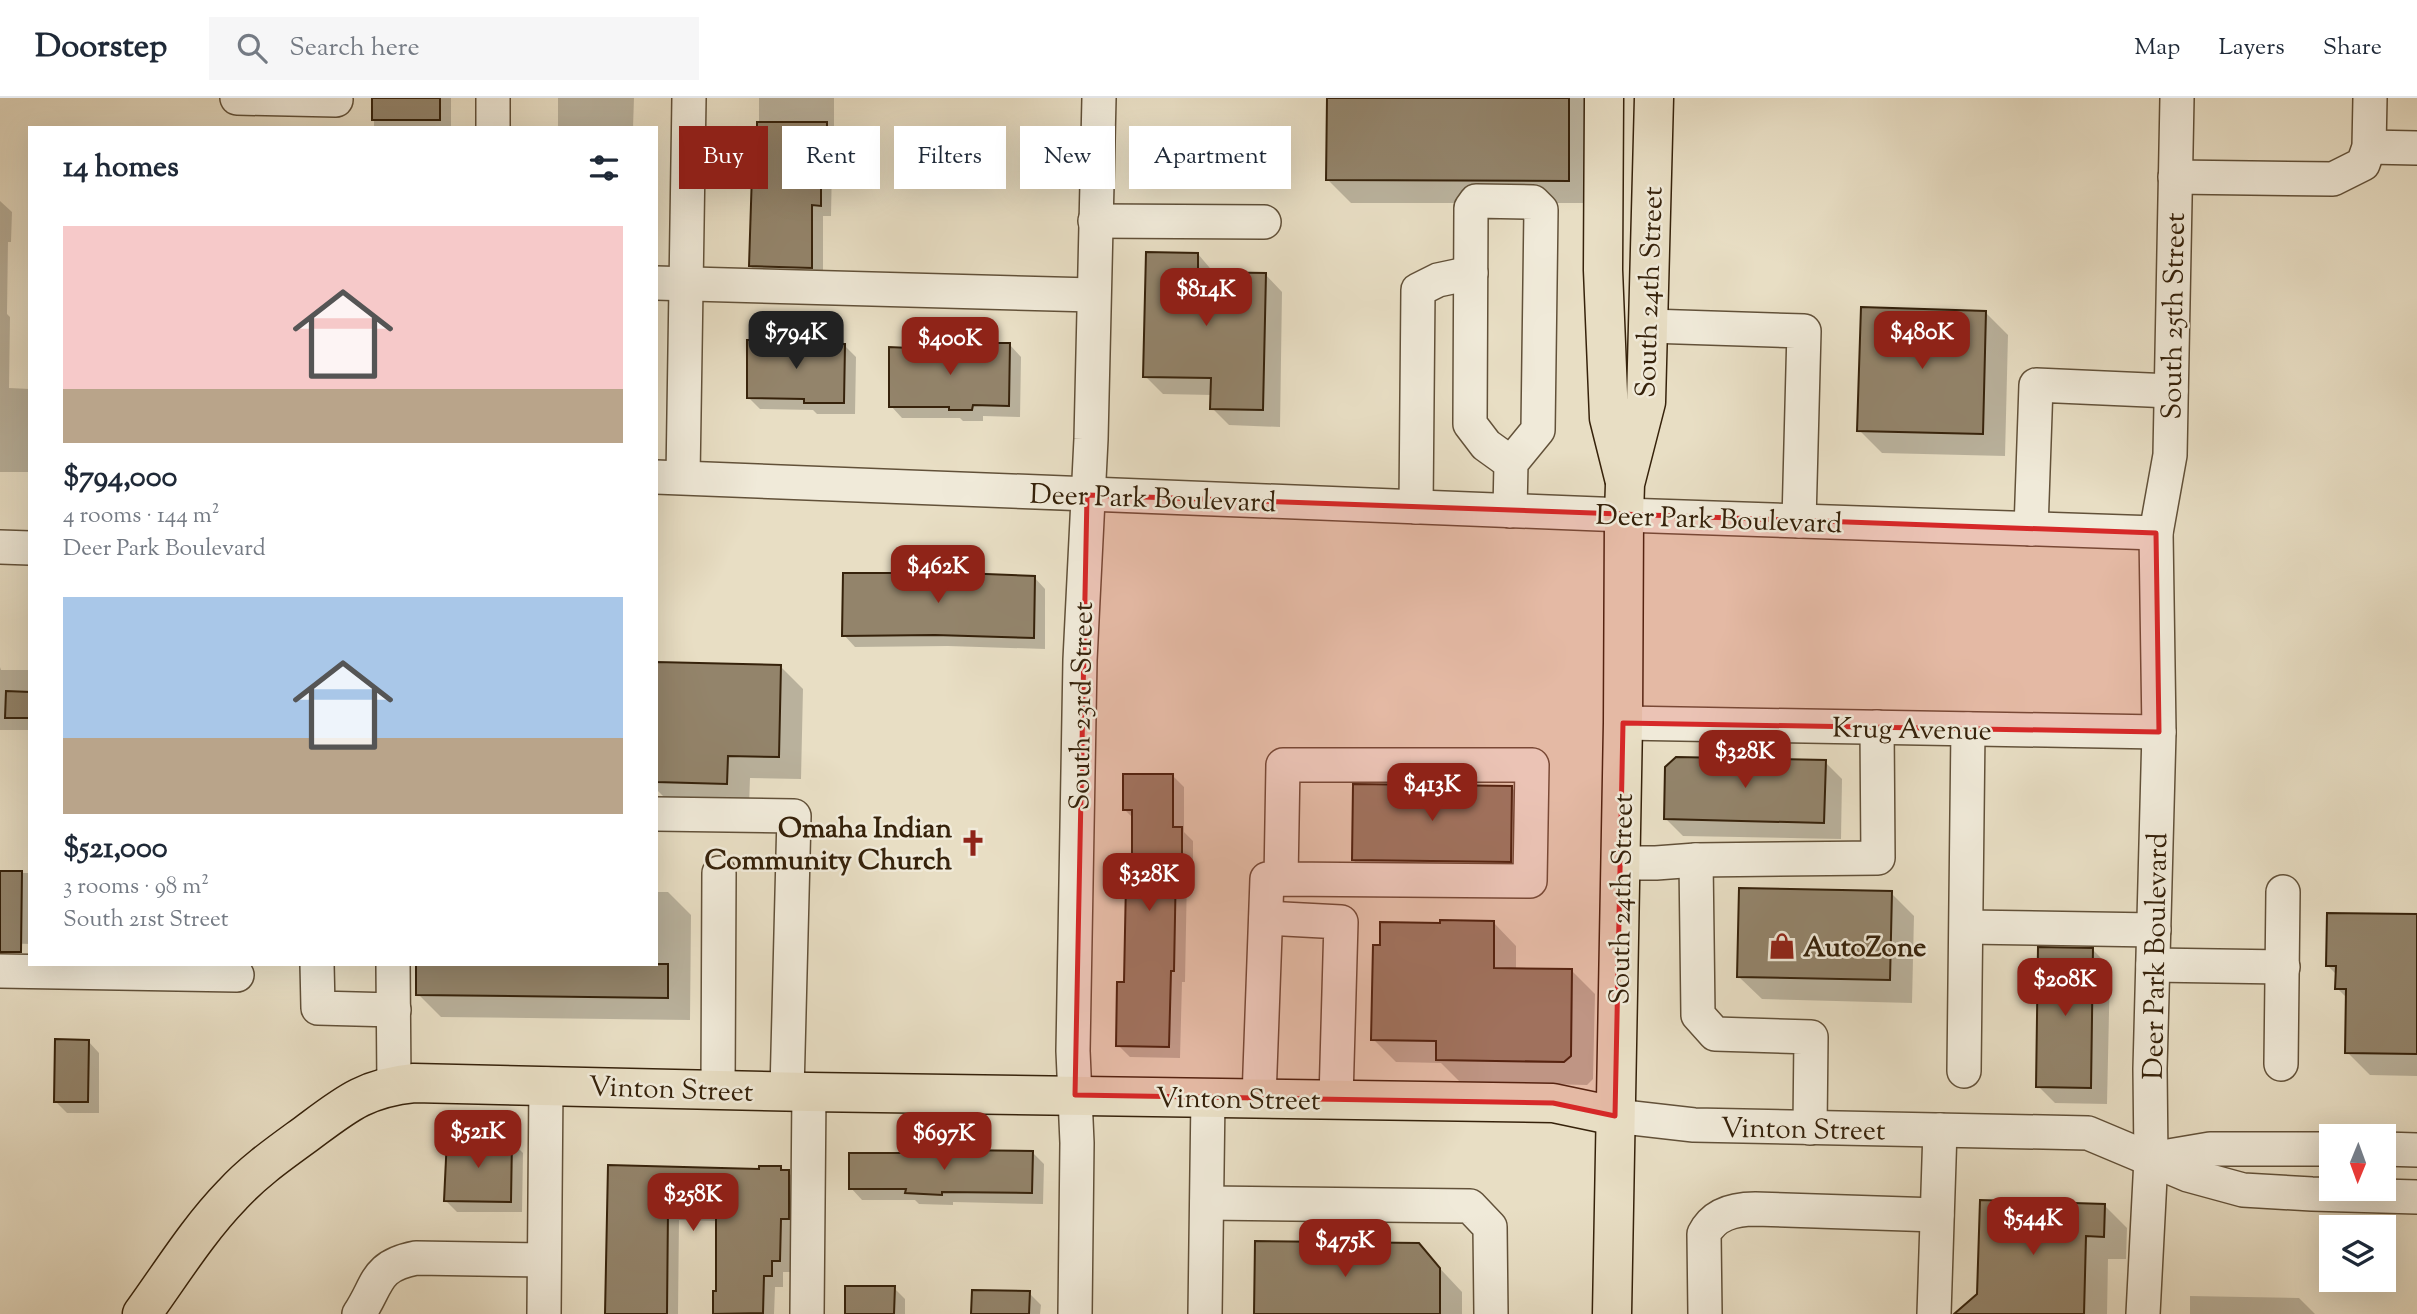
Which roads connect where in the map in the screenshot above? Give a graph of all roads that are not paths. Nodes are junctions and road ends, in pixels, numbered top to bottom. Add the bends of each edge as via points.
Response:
1 (237, 98) edge
2 (493, 98) edge
3 (689, 98) edge
4 (1099, 98) edge
5 (1604, 98) edge
6 (1654, 98) edge
7 (2177, 98) edge
8 (2370, 98) edge
9 (336, 108) edge
10 (492, 126) edge
11 (2369, 148) junction
12 (2417, 148) edge
13 (2175, 177) junction
14 (1096, 221) junction
15 (1264, 222) dead end
16 (1471, 273) junction
17 (671, 284) edge
18 (1093, 295) junction
19 (1649, 326) junction
20 (2171, 391) junction
21 (1511, 463) junction
22 (670, 477) edge
23 (1087, 495) junction
24 (1625, 499) junction
25 (1416, 507) junction
26 (1510, 511) junction
27 (1799, 521) junction
28 (2031, 529) junction
29 (2157, 533) junction
30 (0, 547) edge
31 (28, 548) edge
32 (1623, 723) junction
33 (1877, 727) junction
34 (1968, 729) junction
35 (2159, 732) junction
36 (658, 814) edge
37 (1696, 860) junction
38 (1620, 863) junction
39 (719, 873) dead end
40 (1281, 879) junction
41 (2283, 892) dead end
42 (1266, 918) junction
43 (1967, 927) junction
44 (2154, 930) junction
45 (2153, 965) junction
46 (317, 966) edge
47 (393, 966) edge
48 (2283, 967) junction
49 (0, 971) edge
50 (237, 975) dead end
51 (394, 1010) junction
52 (2281, 1064) dead end
53 (1965, 1071) dead end
54 (546, 1084) junction
55 (394, 1085) junction
56 (718, 1089) junction
57 (799, 1092) junction
58 (1075, 1095) junction
59 (1208, 1097) junction
60 (1259, 1098) junction
61 (1336, 1099) junction
62 (1615, 1116) junction
63 (1810, 1128) junction
64 (1940, 1130) junction
65 (2319, 1149) edge
66 (2396, 1149) edge
67 (2417, 1150) edge
68 (2151, 1159) junction
69 (2417, 1197) edge
70 (1206, 1203) junction
71 (1937, 1215) junction
72 (544, 1260) junction
73 (142, 1314) edge
74 (359, 1314) edge
75 (544, 1314) edge
76 (807, 1314) edge
77 (1075, 1314) edge
78 (1205, 1314) edge
79 (1491, 1314) edge
80 (1612, 1314) edge
81 (1705, 1314) edge
82 (1934, 1314) edge
83 (2144, 1314) edge

1 - 9 street
2 - 10 street
3 - 17 street
4 - 14 street, South 23rd Street
5 - 24 main road, South 24th Street via 1603,270 1609,418
6 - 19 main road, South 24th Street
7 - 13 street, South 25th Street
8 - 11 street
11 - 12 street
11 - 13 street via 2364,164 2333,179
13 - 20 street, South 25th Street
14 - 15 street
14 - 18 street, South 23rd Street
16 - 21 street via 1469,424 1486,445
16 - 21 street via 1472,208 1476,201 1533,201 1541,210 1538,430
16 - 25 street via 1418,290
17 - 18 street
17 - 22 street
18 - 23 street, South 23rd Street
19 - 24 main road, South 24th Street via 1646,402
19 - 27 street via 1804,331
20 - 28 street via 2036,385
20 - 29 street, South 25th Street via 2170,455
21 - 26 street
22 - 23 street, Deer Park Boulevard
23 - 25 street, Deer Park Boulevard
23 - 58 street, South 23rd Street via 1079,674
24 - 26 street, Deer Park Boulevard
24 - 27 street, Deer Park Boulevard
24 - 32 main road, South 24th Street
25 - 26 street, Deer Park Boulevard
27 - 28 street, Deer Park Boulevard
28 - 29 street, Deer Park Boulevard
29 - 35 street, Deer Park Boulevard
30 - 31 street
32 - 33 street, Krug Avenue
32 - 38 main road, South 24th Street
33 - 34 street, Krug Avenue
33 - 37 street via 1878,858
34 - 35 street, Krug Avenue
34 - 43 street
35 - 44 street, Deer Park Boulevard
36 - 57 street via 794,816
37 - 38 street
37 - 63 street via 1698,1015 1715,1034 1811,1037
38 - 62 main road, South 24th Street
39 - 56 street
40 - 40 street via 1530,881 1532,765 1283,765
40 - 42 street via 1267,879
41 - 48 street
42 - 60 street
42 - 61 street via 1341,922
43 - 44 street
43 - 53 street
44 - 45 street, Deer Park Boulevard
45 - 48 street
45 - 68 street, Deer Park Boulevard
46 - 51 street via 318,1009
47 - 51 street
48 - 52 street
49 - 50 street
51 - 55 street
54 - 55 main road, Vinton Street
54 - 56 main road, Vinton Street
54 - 72 street
55 - 73 main road, Vinton Street via 367,1093 338,1110 259,1168 231,1195
56 - 57 main road, Vinton Street
57 - 58 main road, Vinton Street
57 - 76 street
58 - 59 main road, Vinton Street
58 - 77 street, South 23rd Street
59 - 60 main road, Vinton Street
59 - 70 street
60 - 61 main road, Vinton Street
61 - 62 main road, Vinton Street via 1553,1103
62 - 63 street, Vinton Street via 1693,1125
62 - 80 main road, South 24th Street
63 - 64 street, Vinton Street
64 - 68 street, Vinton Street via 2088,1133
64 - 71 street
65 - 68 street via 2210,1149
66 - 67 street
68 - 69 street, Vinton Street via 2188,1175 2243,1189
68 - 83 street
70 - 78 street
70 - 79 street via 1470,1206 1490,1227
71 - 81 street via 1737,1209 1708,1226 1704,1234
71 - 82 street
72 - 74 street via 416,1258 396,1262 375,1280
72 - 75 street

